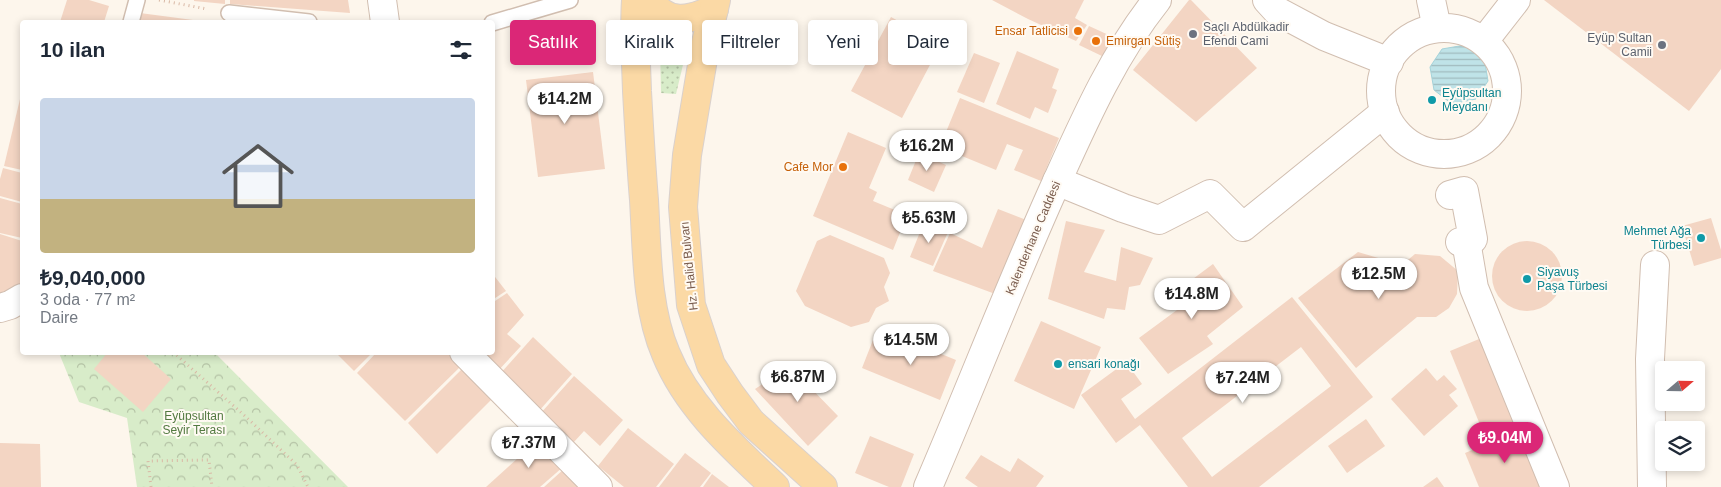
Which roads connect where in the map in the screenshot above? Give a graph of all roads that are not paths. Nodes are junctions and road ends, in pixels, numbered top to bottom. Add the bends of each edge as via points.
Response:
1 (137, 0) edge
2 (382, 0) edge
3 (570, 0) edge
4 (636, 0) edge
5 (648, 0) edge
6 (1156, 0) edge
7 (1267, 0) edge
8 (1431, 0) edge
9 (1516, 0) edge
10 (715, 4) edge
11 (229, 13) road end
12 (132, 20) edge
13 (291, 20) edge
14 (386, 20) edge
15 (495, 22) edge
16 (1437, 28) junction
17 (1484, 41) junction
18 (1389, 62) junction
19 (1385, 112) junction
20 (1450, 155) junction
21 (1057, 181) junction
22 (1656, 265) dead end
23 (20, 299) edge
24 (0, 308) edge
25 (467, 355) edge
26 (598, 487) edge
27 (775, 487) edge
28 (823, 487) edge
29 (928, 487) edge
30 (1555, 487) edge
31 (1652, 487) edge

1 - 12 lane
2 - 14 street
3 - 15 lane
4 - 27 main road via 634,25 641,158 654,316 665,353 684,387 708,420
5 - 10 main road via 666,16 685,20 699,16
6 - 21 street, Kalenderhane Caddesi via 1115,60
7 - 18 street via 1277,11 1324,36
8 - 16 street
9 - 17 street
10 - 28 main road, Hz. Halid Bulvarı via 687,155 683,207 691,305 711,364 730,394 751,422
11 - 13 lane
16 - 17 street via 1466,31
16 - 18 street via 1407,39
17 - 20 street via 1499,57 1507,77 1508,99 1501,119 1489,137 1472,149
18 - 19 street via 1381,92
19 - 20 street via 1395,130 1410,144 1429,153
19 - 21 street via 1243,227 1210,194 1159,220
20 - 30 street via 1454,194 1464,191 1466,241 1474,288
21 - 29 street, Kalenderhane Caddesi
22 - 31 street via 1650,359
23 - 24 street
25 - 26 street

